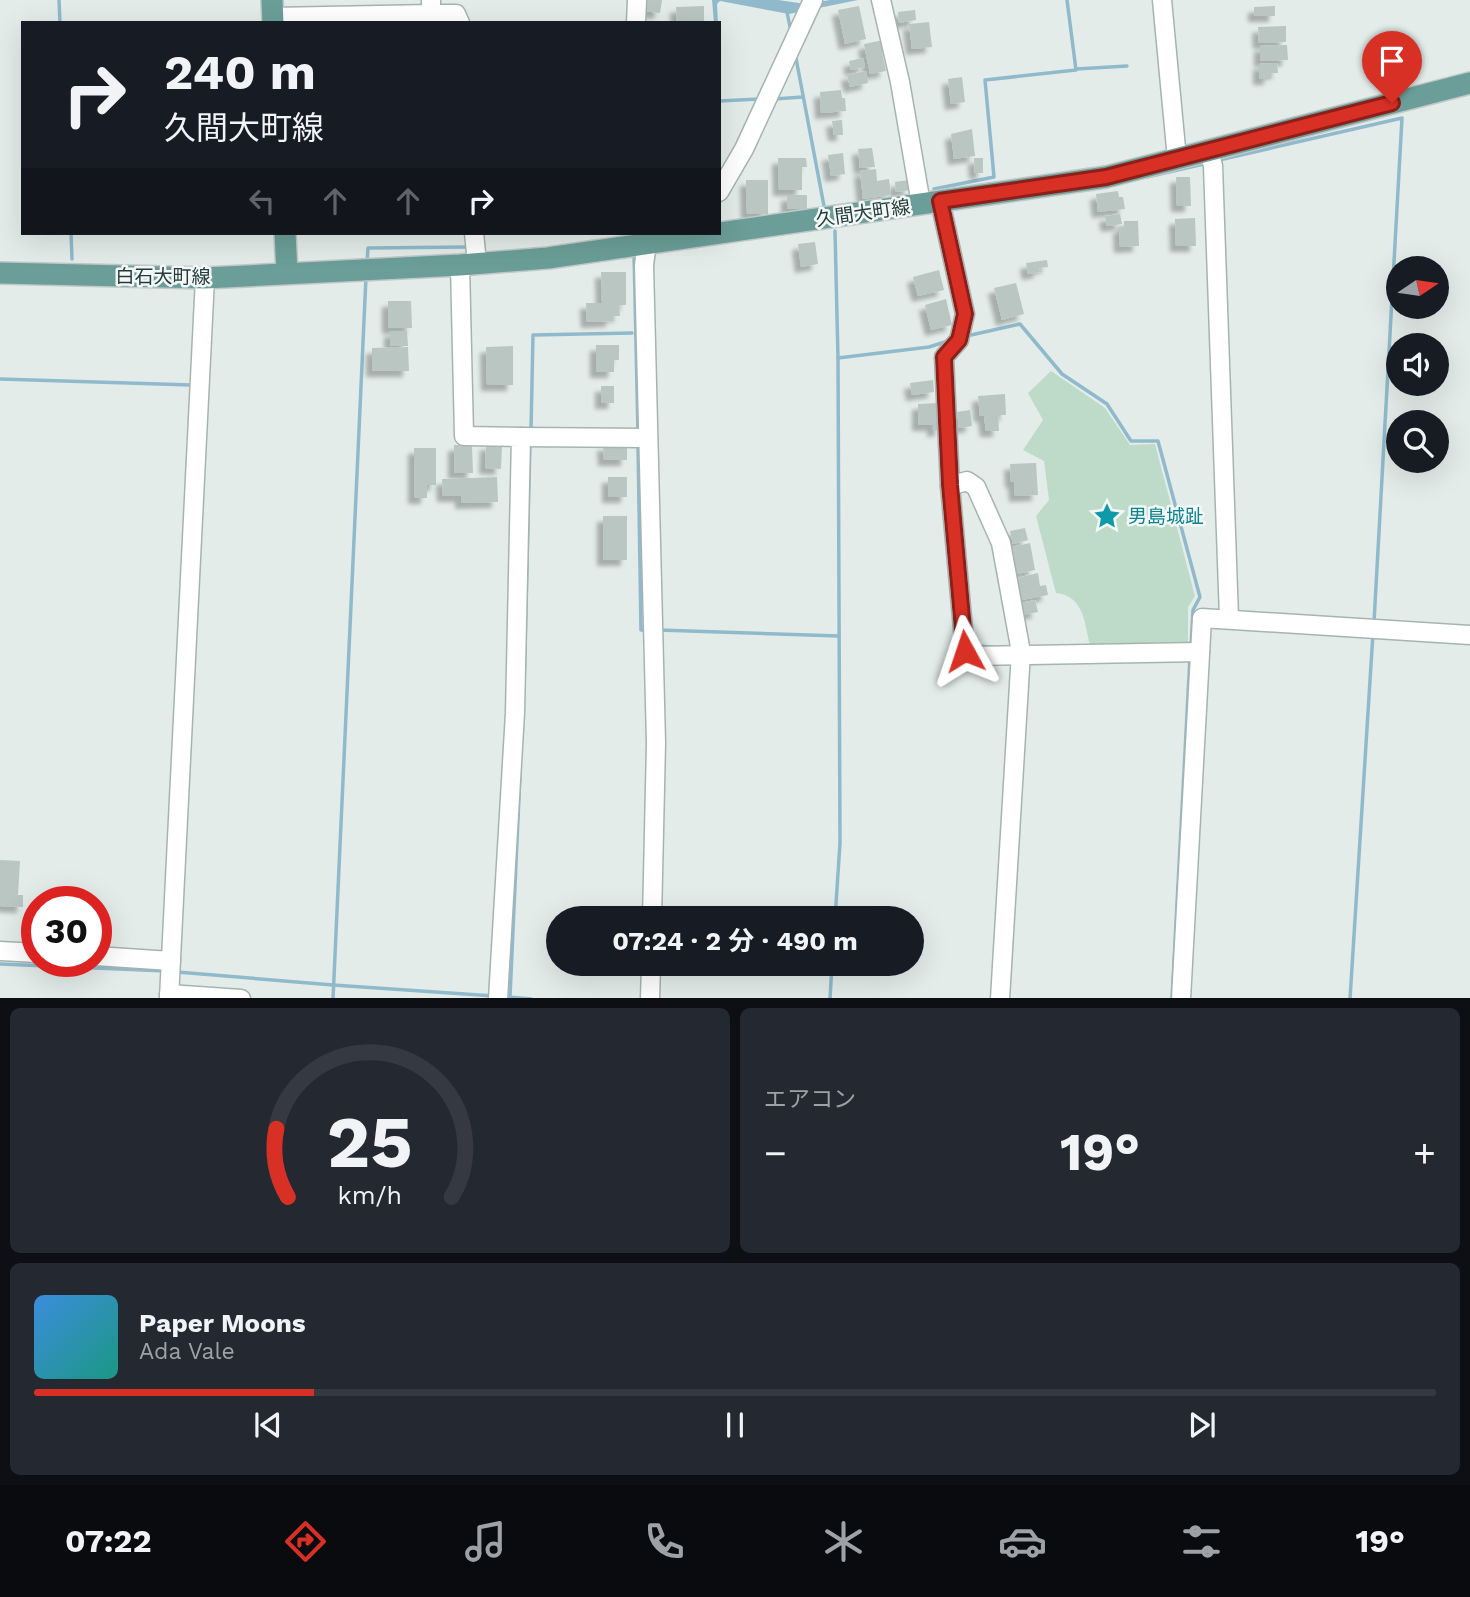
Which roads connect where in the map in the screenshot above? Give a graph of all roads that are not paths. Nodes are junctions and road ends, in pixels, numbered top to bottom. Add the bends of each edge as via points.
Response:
1 (637, 0) edge
2 (881, 0) edge
3 (1162, 0) edge
4 (812, 4) edge
5 (273, 13) edge
6 (445, 13) edge
7 (636, 21) edge
8 (1470, 83) edge
9 (1211, 158) junction
10 (1177, 159) junction
11 (721, 189) edge
12 (931, 203) junction
13 (721, 230) edge
14 (285, 235) edge
15 (474, 235) edge
16 (684, 235) edge
17 (642, 241) edge
18 (468, 264) junction
19 (286, 272) junction
20 (0, 273) edge
21 (205, 278) junction
22 (527, 437) junction
23 (641, 437) junction
24 (950, 485) junction
25 (1229, 618) junction
26 (1470, 635) edge
27 (1020, 650) junction
28 (1200, 652) junction
29 (652, 906) edge
30 (0, 950) edge
31 (21, 952) edge
32 (112, 961) edge
33 (651, 976) edge
34 (170, 979) edge
35 (499, 995) edge
36 (238, 998) edge
37 (650, 998) edge
38 (1000, 998) edge
39 (1181, 998) edge

1 - 7 street
2 - 12 street
3 - 10 street
4 - 11 street
5 - 6 street
8 - 9 main road, 久間大町線
9 - 10 main road, 久間大町線
9 - 25 street
10 - 12 main road, 久間大町線 via 1106,177
12 - 13 main road, 久間大町線
12 - 24 street via 965,314 959,340 944,357
14 - 19 main road
15 - 18 street
16 - 17 main road, 久間大町線
17 - 18 main road, 久間大町線 via 548,258
17 - 23 street
18 - 19 main road, 久間大町線
18 - 22 street via 464,436
19 - 21 main road, 白石大町線
20 - 21 main road, 白石大町線
21 - 34 street
22 - 23 street
22 - 35 street
23 - 29 street via 653,630
24 - 27 street via 967,481 976,487 1001,543
24 - 27 street via 965,651 972,656
25 - 26 street
25 - 28 street via 1202,618
27 - 28 street
27 - 38 street
28 - 39 street
30 - 31 street
32 - 34 street
33 - 37 street
34 - 36 street

